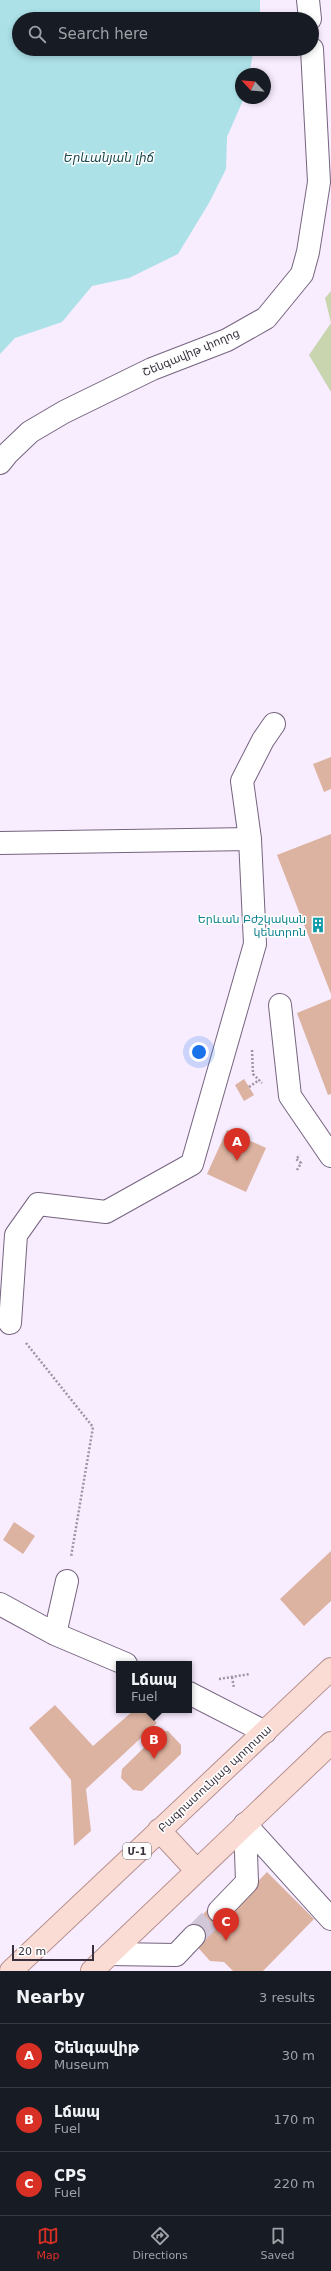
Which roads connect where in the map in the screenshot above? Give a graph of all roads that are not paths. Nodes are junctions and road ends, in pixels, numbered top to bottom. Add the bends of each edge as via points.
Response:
1 (308, 0) edge
2 (309, 12) edge
3 (312, 56) edge
4 (0, 463) edge
5 (274, 724) dead end
6 (250, 839) junction
7 (0, 843) edge
8 (280, 1005) dead end
9 (331, 1156) edge
10 (10, 1323) road end
11 (67, 1581) road end
12 (0, 1604) edge
13 (55, 1634) junction
14 (119, 1661) edge
15 (331, 1669) edge
16 (192, 1695) edge
17 (265, 1732) junction
18 (331, 1743) edge
19 (245, 1824) junction
20 (160, 1830) junction
21 (197, 1871) junction
22 (219, 1911) tunnel mouth
23 (331, 1919) edge
24 (194, 1936) tunnel mouth
25 (110, 1954) junction
26 (11, 1971) edge
27 (92, 1971) edge

1 - 2 street
3 - 4 street, Շենգավիթ փողոց via 319,182 302,274 266,318 226,340 152,369 64,412 30,432
5 - 6 street via 242,781
6 - 7 street
6 - 10 street via 255,944 192,1164 106,1212 38,1204 16,1235
8 - 9 street via 290,1096
11 - 13 street
12 - 13 street
13 - 14 street
15 - 17 main road, Բագրատունյաց պողոտա / Մ-1
16 - 17 street
17 - 20 main road, Բագրատունյաց պողոտա / Մ-1
18 - 19 main road
19 - 21 main road
19 - 22 street via 247,1882
19 - 23 street
20 - 21 main road
20 - 26 main road, Բագրատունյաց պողոտա / Մ-1
21 - 25 main road
24 - 25 street via 176,1954
25 - 27 main road

